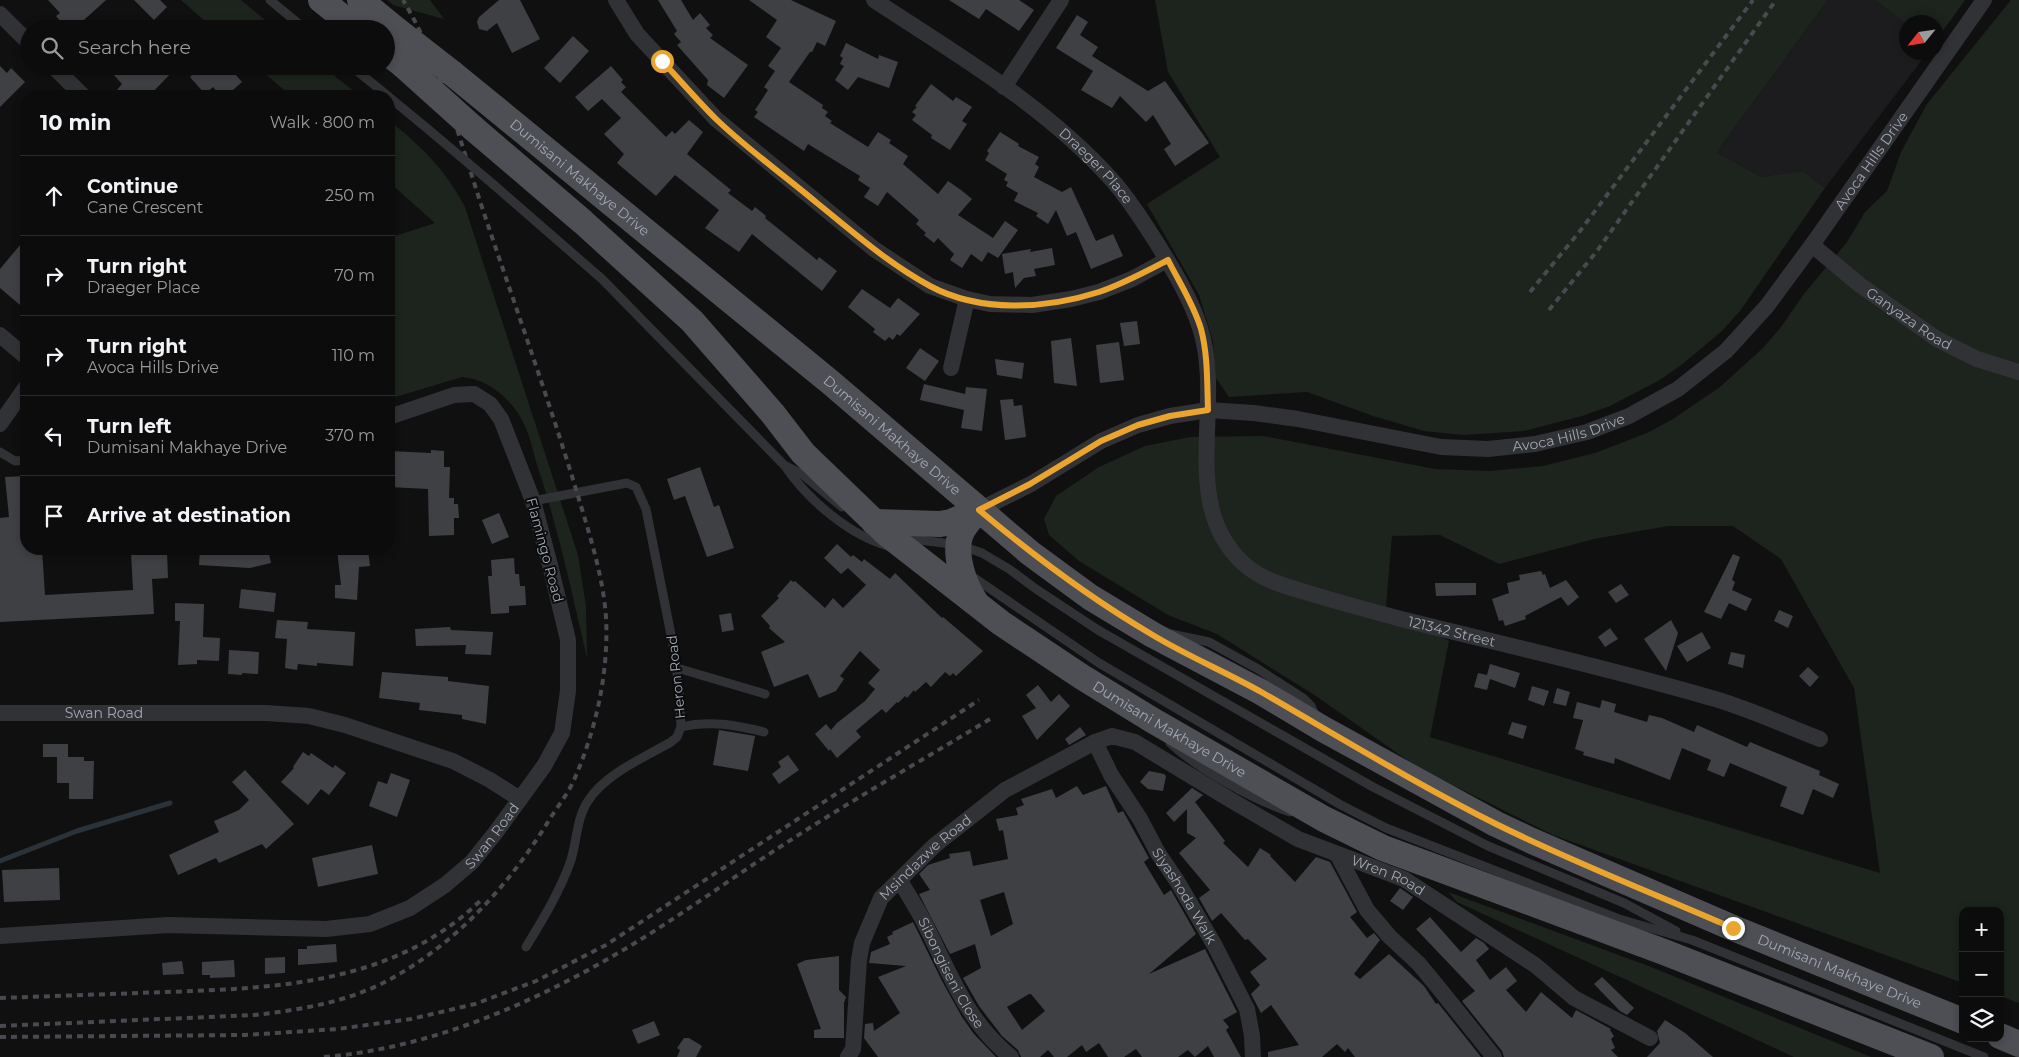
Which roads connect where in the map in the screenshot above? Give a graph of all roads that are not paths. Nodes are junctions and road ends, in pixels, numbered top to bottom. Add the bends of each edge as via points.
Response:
1 (270, 0) edge
2 (322, 0) edge
3 (360, 0) edge
4 (616, 0) edge
5 (874, 0) edge
6 (1061, 0) edge
7 (1984, 0) edge
8 (0, 14) edge
9 (294, 20) edge
10 (346, 20) edge
11 (375, 20) edge
12 (20, 34) edge
13 (396, 49) edge
14 (62, 75) edge
15 (362, 75) edge
16 (1004, 87) junction
17 (77, 90) edge
18 (380, 90) edge
19 (395, 103) edge
20 (1812, 245) junction
21 (1168, 260) junction
22 (967, 299) junction
23 (0, 335) edge
24 (20, 352) edge
25 (951, 368) dead end
26 (2019, 372) edge
27 (20, 396) edge
28 (1208, 410) junction
29 (395, 415) edge
30 (0, 424) edge
31 (0, 452) edge
32 (20, 461) edge
33 (785, 466) junction
34 (533, 502) junction
35 (979, 510) junction
36 (848, 512) dead end
37 (874, 526) junction
38 (909, 551) junction
39 (935, 560) dead end
40 (957, 560) junction
41 (978, 605) junction
42 (677, 668) junction
43 (765, 694) dead end
44 (0, 713) edge
45 (681, 726) junction
46 (764, 732) dead end
47 (1112, 736) joint
48 (1820, 739) dead end
49 (1095, 742) junction
50 (520, 800) junction
51 (1338, 854) junction
52 (900, 881) junction
53 (0, 936) edge
54 (1692, 940) junction
55 (526, 947) dead end
56 (1959, 1019) edge
57 (1650, 1038) dead end
58 (2004, 1038) edge
59 (2019, 1044) edge
60 (848, 1057) edge
61 (1011, 1057) edge
62 (1253, 1057) edge
63 (1494, 1057) edge
64 (1931, 1057) edge
65 (1984, 1057) edge

1 - 9 lane
2 - 10 main road
3 - 11 main road, Dumisani Makhaye Drive
4 - 22 street via 637,34 716,119 874,249 930,286
5 - 16 street, Draeger Place
6 - 16 street
7 - 20 street, Avoca Hills Drive
8 - 12 street
13 - 35 main road, Dumisani Makhaye Drive, bridge via 452,74 830,382
13 - 37 main road, Dumisani Makhaye Drive, bridge via 473,128 692,321 803,453
14 - 17 street
15 - 18 lane
16 - 21 street, Draeger Place via 1082,150 1113,181
19 - 33 lane, bridge via 602,279
20 - 26 street, Ganyaza Road via 1860,285 1937,339 1977,359
20 - 28 street, Avoca Hills Drive via 1767,306 1726,352 1678,389 1629,416 1587,432 1535,444 1488,449 1441,447 1298,419
21 - 22 street via 1132,279 1071,299 1032,305 990,304
21 - 28 street, Draeger Place via 1201,330
22 - 25 street
23 - 24 street
27 - 30 street
28 - 35 street, Avoca Hills Drive via 1138,425 1101,441
28 - 48 street, 121342 Street via 1211,513 1224,541 1256,574 1352,606 1712,698
29 - 34 street, Flamingo Road via 454,395 474,394 490,404 501,419
31 - 32 lane
33 - 36 lane via 802,474
33 - 38 lane via 796,483 843,524 867,539
34 - 42 lane, Heron Road via 627,483 636,487 646,508
34 - 50 street, Flamingo Road via 568,640 568,691 562,733
35 - 37 main road via 940,524
35 - 40 main road via 960,535
35 - 56 main road, Dumisani Makhaye Drive via 1090,597 1450,800 1532,841 1733,928
37 - 38 main road, Dumisani Makhaye Drive
37 - 40 lane
38 - 39 lane
38 - 41 main road, Dumisani Makhaye Drive
40 - 41 main road via 969,592
40 - 54 lane via 1099,664 1364,817 1402,835 1619,918
40 - 54 lane via 993,559 1098,630 1380,791 1488,846 1624,903
41 - 64 main road, Dumisani Makhaye Drive via 1022,638 1152,720 1324,819 1383,848 1664,952
42 - 43 lane
42 - 45 lane, Heron Road
44 - 50 street, Swan Road via 266,713 309,716 453,761
45 - 46 lane via 712,722
45 - 55 lane, Heron Road via 671,742 619,772 588,801 558,894
47 - 49 street, Msindazwe Road
47 - 51 street, Wren Road via 1135,742 1298,839
49 - 52 street, Msindazwe Road via 1005,790 935,845
49 - 62 street, Siyashoda Walk via 1111,776 1206,930 1247,1009
50 - 53 street, Swan Road via 472,862 445,885 410,908 370,924 326,929 168,924
51 - 57 street, Wren Road via 1404,879 1535,965 1574,998
51 - 63 street via 1367,910 1419,964
52 - 60 street, Msindazwe Road via 881,898 862,943 852,1049
52 - 61 street, Sibongiseni Close via 974,1020
54 - 65 lane
58 - 59 main road

